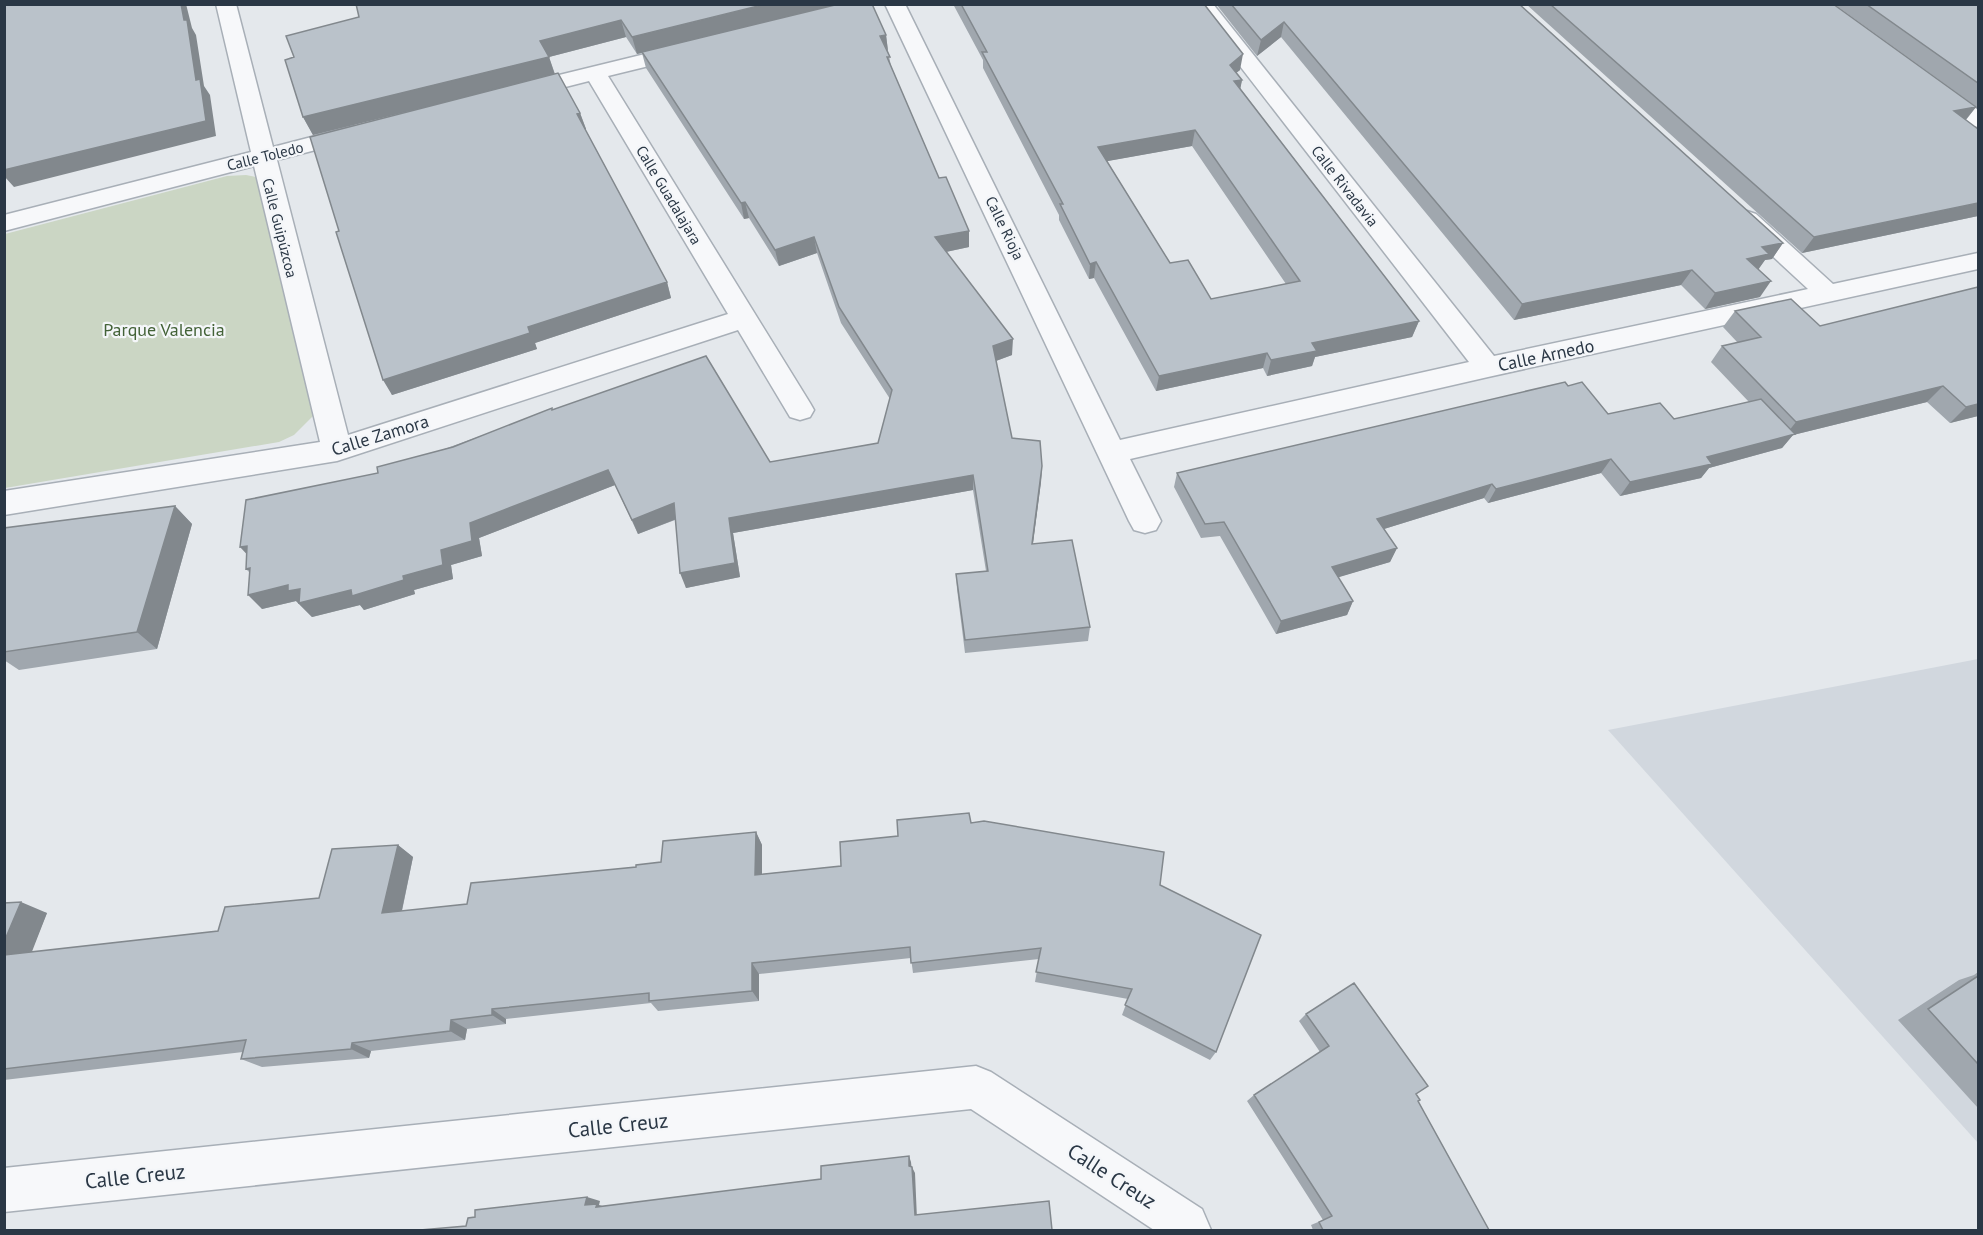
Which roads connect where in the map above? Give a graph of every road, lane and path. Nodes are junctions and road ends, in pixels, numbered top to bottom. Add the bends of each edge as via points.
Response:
1 (225, 4) edge
2 (895, 4) edge
3 (1202, 4) edge
4 (708, 45) edge
5 (595, 72) junction
6 (1921, 79) edge
7 (491, 98) edge
8 (1978, 120) edge
9 (377, 127) edge
10 (262, 156) junction
11 (1726, 201) edge
12 (4, 222) edge
13 (1978, 261) edge
14 (1830, 295) junction
15 (743, 319) junction
16 (1488, 367) junction
17 (800, 410) dead end
18 (336, 450) junction
19 (1114, 452) junction
20 (4, 503) edge
21 (1145, 521) dead end
22 (4, 1190) edge
23 (1188, 1230) edge

1 - 10 street, Calle Guipúzcoa
2 - 19 street, Calle Rioja
3 - 16 street, Calle Rivadavia
4 - 5 street
5 - 7 street
5 - 15 street, Calle Guadalajara
6 - 8 street
9 - 10 street, Calle Toledo
10 - 12 street, Calle Toledo
10 - 18 street, Calle Guipúzcoa
11 - 14 street
13 - 14 street, Calle Arnedo
14 - 16 street, Calle Arnedo
15 - 17 street, Calle Guadalajara
15 - 18 street, Calle Zamora
16 - 19 street, Calle Arnedo
18 - 20 street, Calle Zamora
19 - 21 street, Calle Rioja
22 - 23 street, Calle Creuz via 976,1087 1186,1225

